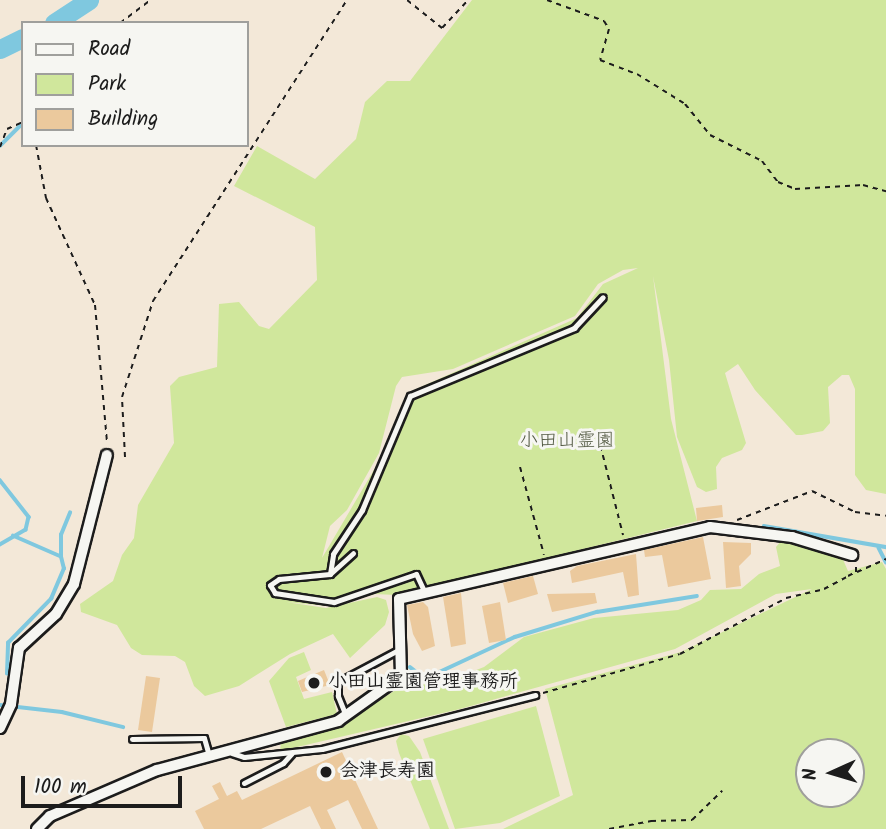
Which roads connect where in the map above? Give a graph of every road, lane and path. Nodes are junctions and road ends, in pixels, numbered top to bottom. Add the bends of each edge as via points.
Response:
1 (150, 0) edge
2 (347, 0) edge
3 (408, 0) edge
4 (468, 0) edge
5 (547, 0) edge
6 (123, 21) edge
7 (21, 123) edge
8 (36, 147) edge
9 (0, 148) edge
10 (886, 191) edge
11 (603, 297) dead end
12 (598, 436) dead end
13 (107, 455) joint
14 (125, 457) dead end
15 (520, 467) dead end
16 (886, 516) edge
17 (726, 527) junction
18 (625, 543) junction
19 (353, 553) dead end
20 (852, 555) joint
21 (886, 559) edge
22 (545, 560) junction
23 (856, 572) junction
24 (330, 574) junction
25 (425, 593) junction
26 (400, 649) junction
27 (535, 695) joint
28 (346, 716) junction
29 (0, 728) edge
30 (132, 739) dead end
31 (232, 753) junction
32 (292, 753) junction
33 (210, 758) junction
34 (244, 783) dead end
35 (722, 790) dead end
36 (37, 829) edge
37 (609, 829) edge

1 - 6 path
2 - 14 path via 153,301 122,397
3 - 4 path via 442,28
5 - 10 path via 604,22 609,29 600,60 636,74 685,103 710,135 762,161 778,182 795,189 863,185
7 - 9 path via 7,129
8 - 13 path via 46,198 95,305
11 - 24 lane via 574,328 410,396 362,510 333,554
12 - 18 path
13 - 29 street via 74,584 56,614 19,648 14,691
15 - 22 path
16 - 17 path via 855,512 812,491
17 - 18 street
17 - 20 street via 792,537
18 - 22 street
19 - 24 lane
20 - 23 path
21 - 23 path
22 - 25 street
23 - 27 path via 824,589 786,598 680,654
24 - 25 lane via 279,579 270,585 275,593 334,602 416,574
25 - 26 street via 397,603
26 - 28 street via 401,676
26 - 28 lane via 338,682
27 - 32 lane
28 - 31 street
30 - 33 lane via 204,738
31 - 32 lane via 244,757
31 - 33 street
32 - 34 lane via 283,763
33 - 36 street via 157,770 50,816
35 - 37 path via 685,823 651,821

